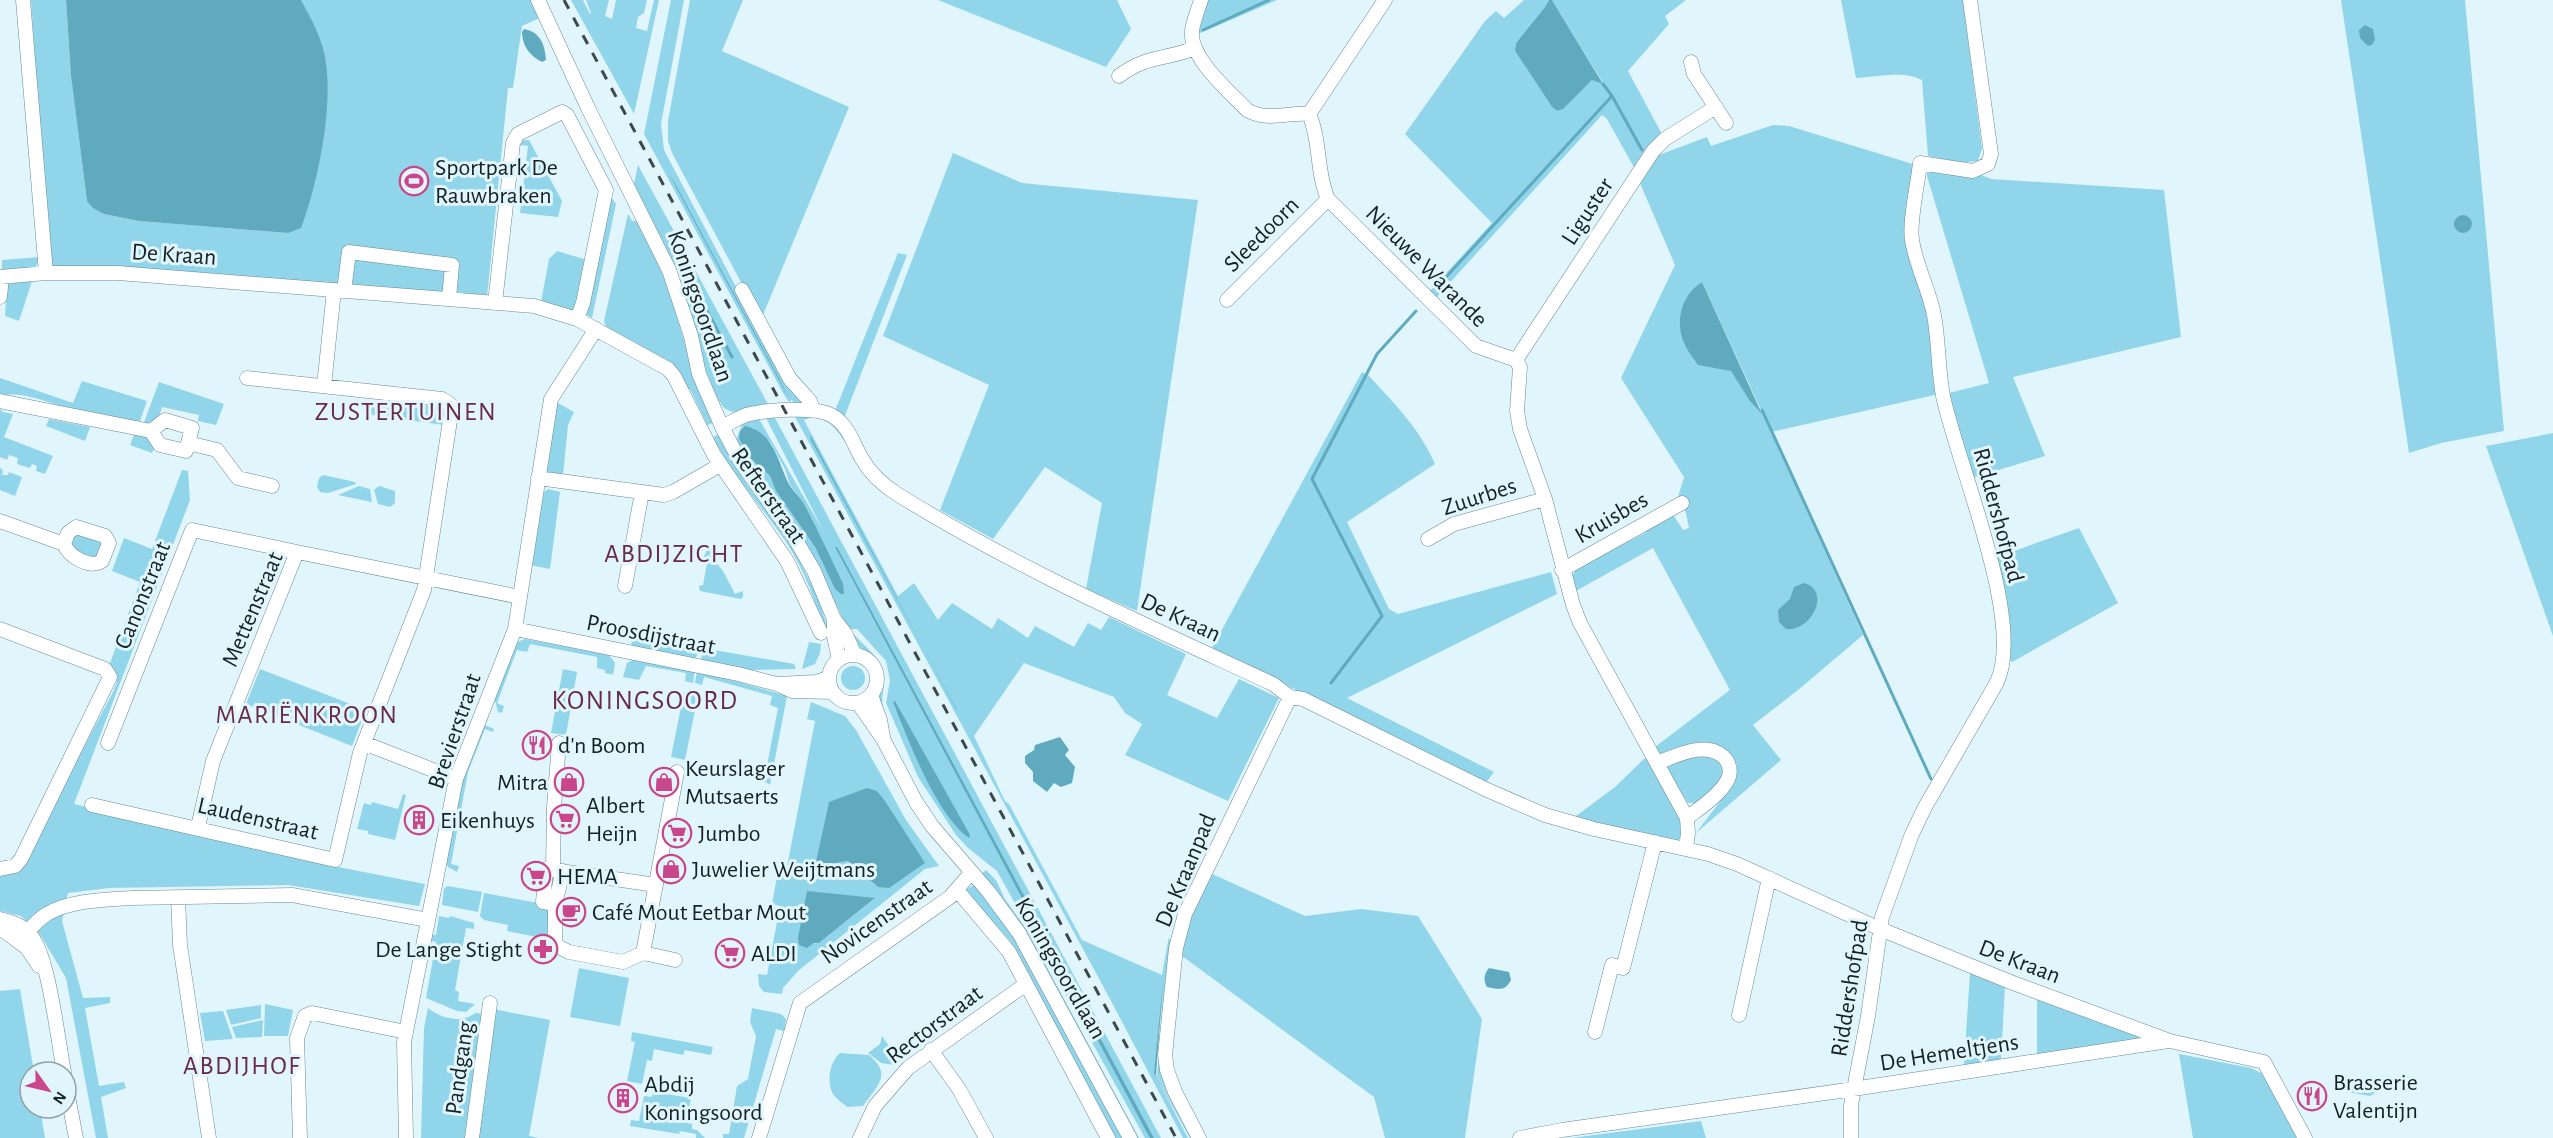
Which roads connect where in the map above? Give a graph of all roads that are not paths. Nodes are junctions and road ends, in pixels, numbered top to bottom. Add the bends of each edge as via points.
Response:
1 (23, 0) edge
2 (538, 0) edge
3 (1201, 0) edge
4 (1385, 0) edge
5 (1970, 0) edge
6 (1195, 48) junction
7 (1691, 62) dead end
8 (1119, 76) dead end
9 (1716, 107) junction
10 (1309, 114) junction
11 (1726, 123) dead end
12 (1328, 200) junction
13 (46, 273) junction
14 (1, 277) edge
15 (339, 290) junction
16 (742, 290) dead end
17 (0, 297) edge
18 (449, 299) junction
19 (1227, 300) dead end
20 (495, 303) junction
21 (577, 319) junction
22 (596, 329) junction
23 (1516, 360) junction
24 (247, 378) dead end
25 (678, 384) joint
26 (324, 386) junction
27 (0, 401) edge
28 (813, 410) junction
29 (722, 427) junction
30 (151, 431) junction
31 (188, 443) junction
32 (720, 465) junction
33 (538, 478) junction
34 (272, 486) dead end
35 (642, 492) junction
36 (1545, 499) junction
37 (1682, 502) dead end
38 (0, 521) edge
39 (1428, 539) dead end
40 (64, 544) dead end
41 (297, 552) junction
42 (1562, 570) junction
43 (425, 579) junction
44 (625, 586) dead end
45 (520, 597) junction
46 (834, 619) junction
47 (0, 629) edge
48 (515, 629) junction
49 (821, 633) dead end
50 (855, 655) junction
51 (839, 660) junction
52 (110, 677) junction
53 (131, 685) junction
54 (831, 685) junction
55 (871, 695) junction
56 (1290, 697) junction
57 (858, 703) junction
58 (883, 739) junction
59 (108, 743) dead end
60 (364, 743) junction
61 (559, 743) dead end
62 (1657, 763) junction
63 (677, 772) dead end
64 (456, 779) junction
65 (92, 805) dead end
66 (1687, 818) junction
67 (198, 827) junction
68 (1655, 842) junction
69 (1686, 848) junction
70 (0, 868) edge
71 (558, 871) junction
72 (971, 873) junction
73 (1769, 878) junction
74 (656, 885) junction
75 (957, 890) junction
76 (178, 897) junction
77 (0, 919) edge
78 (428, 920) junction
79 (0, 928) edge
80 (1880, 929) junction
81 (24, 937) junction
82 (643, 953) junction
83 (675, 960) dead end
84 (1026, 984) junction
85 (490, 1003) dead end
86 (1739, 1015) dead end
87 (406, 1032) junction
88 (1595, 1032) dead end
89 (2170, 1041) junction
90 (931, 1050) junction
91 (62, 1060) edge
92 (1856, 1088) junction
93 (73, 1120) edge
94 (76, 1138) edge
95 (209, 1138) edge
96 (300, 1138) edge
97 (406, 1138) edge
98 (472, 1138) edge
99 (759, 1138) edge
100 (860, 1138) edge
101 (986, 1138) edge
102 (1108, 1138) edge
103 (1130, 1138) edge
104 (1199, 1138) edge
105 (1520, 1138) edge
106 (1851, 1138) edge
107 (2305, 1138) edge

1 - 13 street
2 - 29 street, Koningsoordlaan via 669,270 699,374
3 - 6 street via 1192,33
4 - 10 street
5 - 80 street, Riddershofpad via 1991,154 1988,165 1973,171 1920,163 1911,237 1933,312 1943,395 1993,569 2005,656 2002,674 1912,834
6 - 8 street via 1146,60
6 - 10 street via 1203,63 1247,110 1265,117
7 - 9 street via 1694,74
9 - 11 street
9 - 23 street, Liguster via 1653,152
10 - 12 street
12 - 19 street, Sleedoorn
12 - 23 street, Nieuwe Warande via 1476,346
13 - 14 street, De Kraan
13 - 15 street, De Kraan via 117,273
14 - 17 street
15 - 18 street, De Kraan
15 - 18 street via 349,252 452,265
15 - 26 street
16 - 28 street via 790,379
18 - 20 street, De Kraan
20 - 21 street, De Kraan via 534,306
20 - 21 street via 513,143 518,134 562,112 606,190
21 - 22 street, De Kraan
22 - 25 street, De Kraan via 668,369
22 - 33 street, Brevierstraat via 551,399
23 - 36 street via 1521,379 1517,411 1520,429
24 - 26 street
25 - 32 street, Refterstraat
26 - 43 street, Laudenstraat via 442,399 450,404
27 - 30 street
28 - 29 street, De Kraan via 760,412
28 - 56 street, De Kraan via 831,414 847,429 862,460 895,493 1039,573 1273,684
29 - 46 street, Koningsoordlaan via 740,461 814,571
30 - 31 street via 160,445 186,452
30 - 31 street via 165,420 192,428
31 - 34 street via 218,450 238,478
32 - 35 street via 673,492
32 - 49 street, Refterstraat via 788,561
33 - 35 street
33 - 45 street, Brevierstraat
35 - 44 street
36 - 39 street, Zuurbes via 1454,524
36 - 42 street
37 - 42 street, Kruisbes
38 - 40 street
41 - 43 street, Mettenstraat
41 - 53 street, Canonstraat via 192,530
41 - 67 street, Mettenstraat via 213,761
42 - 62 street via 1580,623
43 - 45 street, Mettenstraat
43 - 60 street, Laudenstraat
45 - 48 street, Brevierstraat
46 - 50 street, Koningsoordlaan
46 - 51 street, Koningsoordlaan
47 - 52 street via 105,669
48 - 54 street, Proosdijstraat via 777,684
48 - 64 street, Brevierstraat
50 - 51 street
50 - 55 street via 864,657 876,670 876,688
51 - 54 street via 832,668
52 - 53 street
52 - 70 street via 21,859 15,866
53 - 59 street, Canonstraat
54 - 57 street via 839,699
55 - 57 street
55 - 58 street, Koningsoordlaan
56 - 68 street, De Kraan via 1303,699 1545,815
56 - 104 street, De Kraanpad via 1185,914 1176,948 1166,1040 1167,1070
57 - 58 street, Koningsoordlaan
58 - 72 street, Koningsoordlaan via 916,802
60 - 64 street
60 - 67 street, Laudenstraat via 335,860
61 - 71 street via 554,807
62 - 66 street
62 - 66 street via 1685,751 1710,750 1729,764 1727,781
63 - 74 street
64 - 78 street, Brevierstraat
65 - 67 street, Laudenstraat
66 - 69 street
68 - 69 street, De Kraan
68 - 88 street via 1623,968 1612,965
69 - 73 street, De Kraan
71 - 74 street
71 - 82 street via 555,945 569,952 623,962
72 - 75 street, Novicenstraat
72 - 103 street, Koningsoordlaan via 1019,933
73 - 80 street, De Kraan
73 - 86 street
74 - 82 street
75 - 84 street, Koningsoordlaan via 1000,939
75 - 99 street, Novicenstraat via 800,1003
76 - 78 street via 292,895
76 - 81 street via 107,900 60,908 46,914
76 - 95 street via 180,945
77 - 81 street via 21,926
78 - 87 street, Brevierstraat
79 - 81 street
80 - 89 street, De Kraan
80 - 92 street, Riddershofpad
81 - 91 street via 45,974
82 - 83 street
84 - 90 street, Rectorstraat
84 - 102 street, Koningsoordlaan
85 - 98 street, Pandgang
87 - 96 street via 312,1013 305,1016 297,1038
87 - 97 street, Brevierstraat
89 - 92 street, De Hemeltjens
89 - 107 street, De Kraan via 2264,1062
90 - 100 street, Rectorstraat via 889,1087
90 - 101 street via 959,1089
92 - 105 street, De Hemeltjens
92 - 106 street, Riddershofpad via 1851,1105
93 - 94 street

